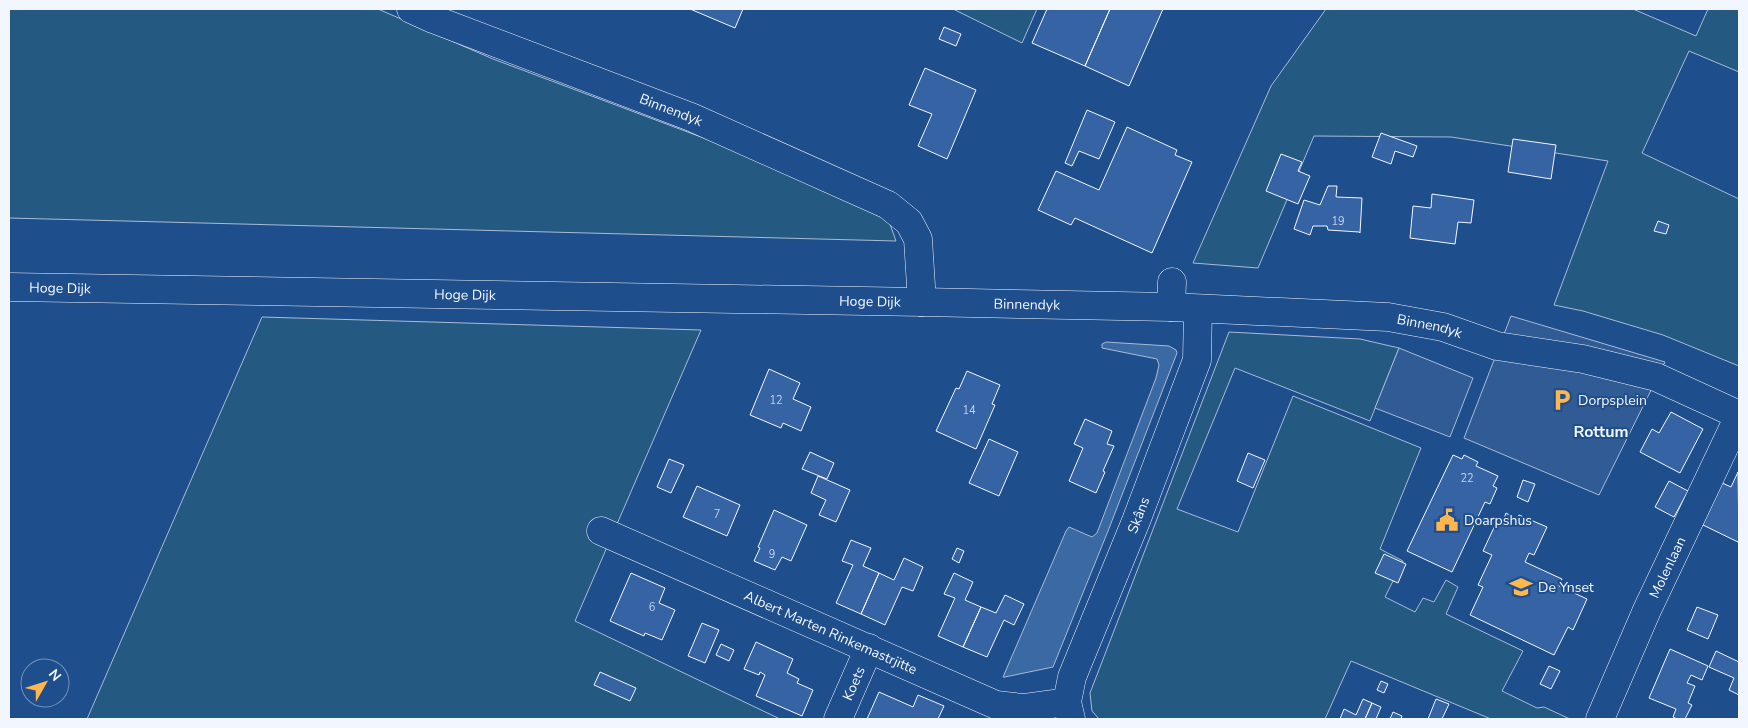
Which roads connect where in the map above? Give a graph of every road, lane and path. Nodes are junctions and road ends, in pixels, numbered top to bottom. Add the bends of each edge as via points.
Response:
1 (411, 9) edge
2 (9, 287) edge
3 (922, 302) junction
4 (1198, 309) junction
5 (1739, 416) edge
6 (601, 531) dead end
7 (869, 648) junction
8 (1069, 711) edge
9 (838, 719) edge
10 (1600, 719) edge

1 - 3 street, Binnendyk via 691,117 888,205 909,222 918,239
2 - 3 street, Hoge Dijk
3 - 4 street, Binnendyk via 1171,295
4 - 5 street, Binnendyk via 1388,316 1443,327 1497,346 1584,360 1656,377
4 - 8 street, Skâns via 1196,360 1136,521 1072,678
5 - 10 street, Molenlaan
6 - 7 street, Albert Marten Rinkemastrjitte
7 - 8 street, Albert Marten Rinkemastrjitte via 996,705
7 - 9 street, Koets

